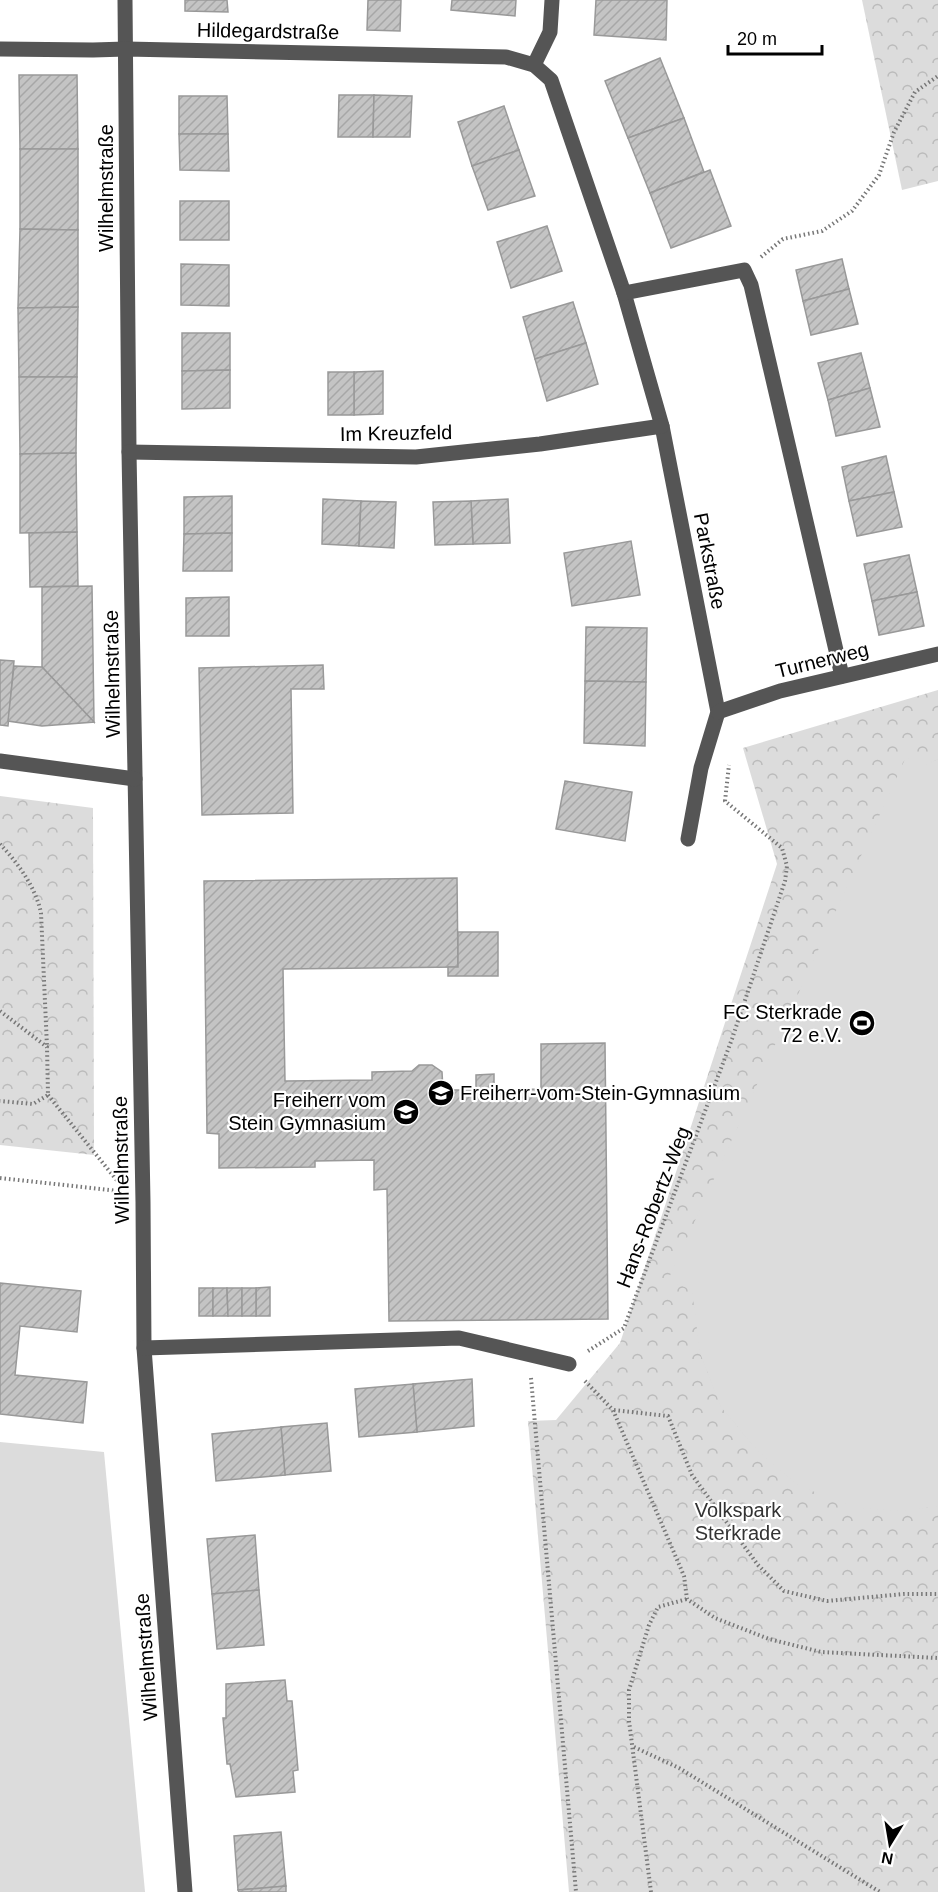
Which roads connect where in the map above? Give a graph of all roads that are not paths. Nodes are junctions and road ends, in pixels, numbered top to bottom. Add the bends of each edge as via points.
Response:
1 (124, 0) edge
2 (552, 0) edge
3 (0, 49) edge
4 (126, 49) junction
5 (534, 65) junction
6 (624, 293) junction
7 (662, 426) junction
8 (129, 452) junction
9 (938, 654) edge
10 (842, 676) junction
11 (718, 712) junction
12 (0, 760) edge
13 (135, 779) junction
14 (688, 839) dead end
15 (144, 1347) junction
16 (569, 1364) road end
17 (185, 1892) edge

1 - 4 street, Wilhelmstraße
2 - 5 street via 550,32
3 - 4 street, Hildegardstraße
4 - 5 street, Hildegardstraße via 506,57
4 - 8 street, Wilhelmstraße
5 - 6 street, Parkstraße via 551,80
6 - 7 street, Parkstraße
6 - 10 street via 744,270 751,285
7 - 8 street, Im Kreuzfeld via 416,457
7 - 11 street, Parkstraße
8 - 13 street, Wilhelmstraße
9 - 10 street, Turnerweg
10 - 11 street, Turnerweg
11 - 14 street, Parkstraße via 701,768
12 - 13 street
13 - 15 street, Wilhelmstraße
15 - 16 street via 459,1338
15 - 17 street, Wilhelmstraße

